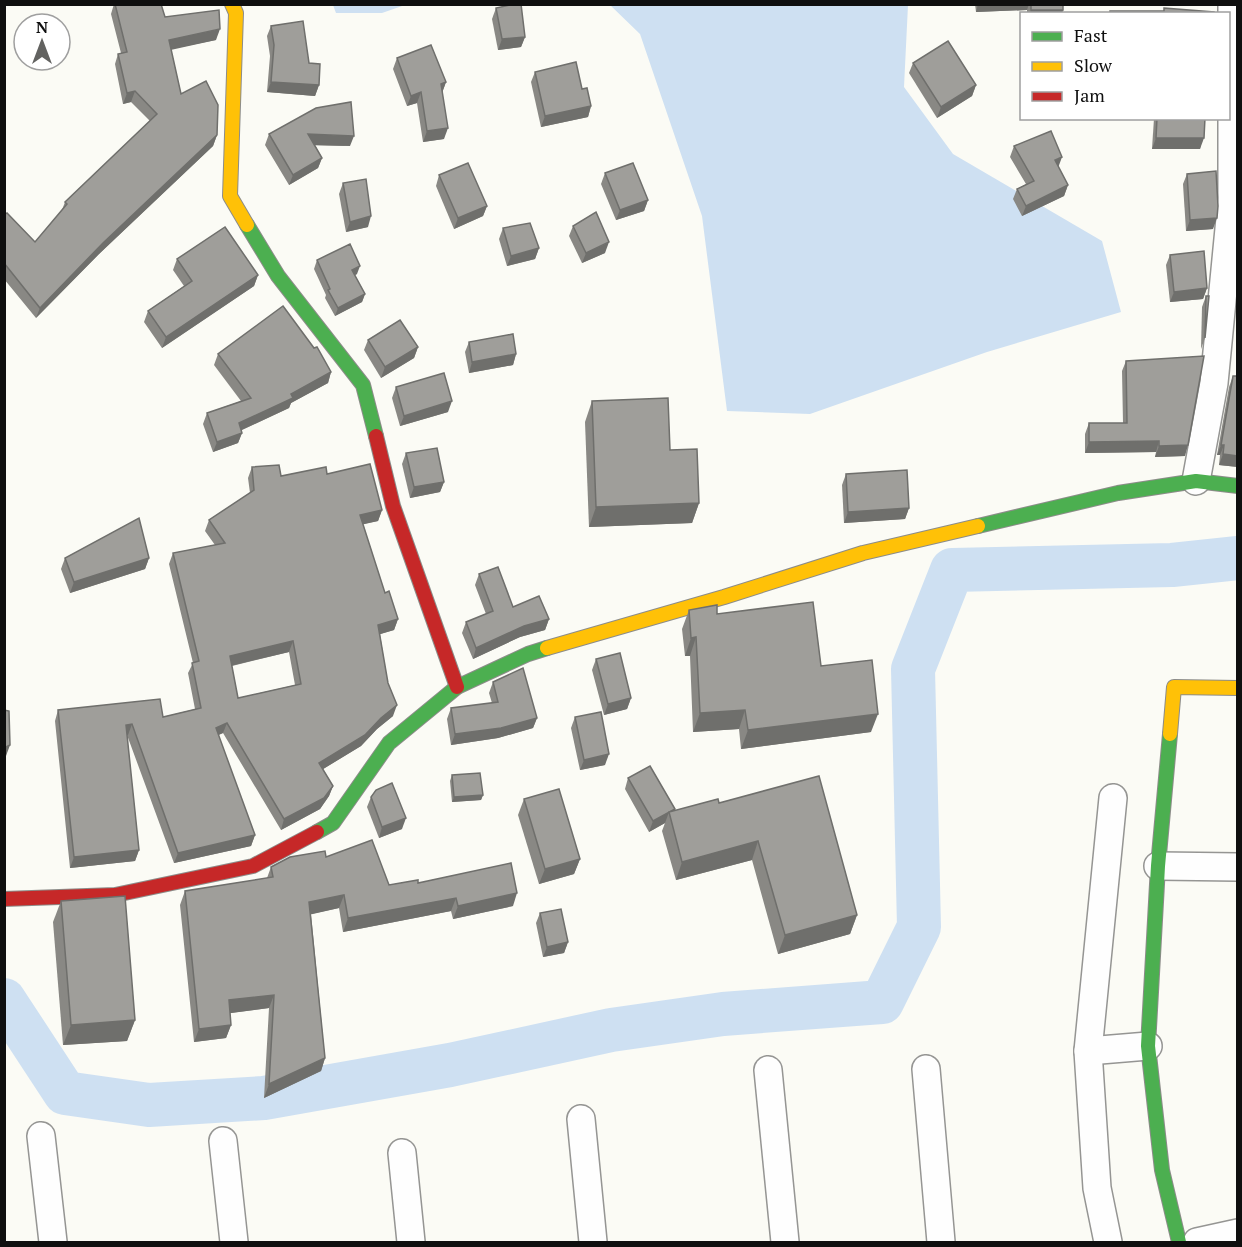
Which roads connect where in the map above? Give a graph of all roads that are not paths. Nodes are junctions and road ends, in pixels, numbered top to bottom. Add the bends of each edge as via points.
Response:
1 (232, 4) edge
2 (1232, 4) edge
3 (1196, 481) junction
4 (1238, 486) edge
5 (457, 687) junction
6 (1238, 688) edge
7 (1113, 798) dead end
8 (1158, 866) junction
9 (1238, 867) edge
10 (4, 899) edge
11 (1148, 1046) junction
12 (1088, 1051) junction
13 (926, 1069) dead end
14 (768, 1070) dead end
15 (581, 1119) dead end
16 (41, 1136) dead end
17 (223, 1141) dead end
18 (402, 1153) dead end
19 (1238, 1233) edge
20 (53, 1242) edge
21 (234, 1242) edge
22 (411, 1242) edge
23 (593, 1242) edge
24 (785, 1242) edge
25 (941, 1242) edge
26 (1108, 1242) edge
27 (1179, 1242) edge
28 (1197, 1242) edge

1 - 5 street via 236,14 230,196 278,276 363,385 393,506
2 - 3 street via 1232,198 1214,383
3 - 4 street
3 - 5 street via 1118,493 863,553 528,654
5 - 10 street via 389,742 333,823 253,866 114,895
6 - 8 street via 1174,687
7 - 12 street
8 - 9 street
8 - 11 street
11 - 12 street
11 - 27 street via 1162,1170
12 - 26 street via 1097,1188
13 - 25 street
14 - 24 street
15 - 23 street
16 - 20 street
17 - 21 street
18 - 22 street
19 - 28 street

